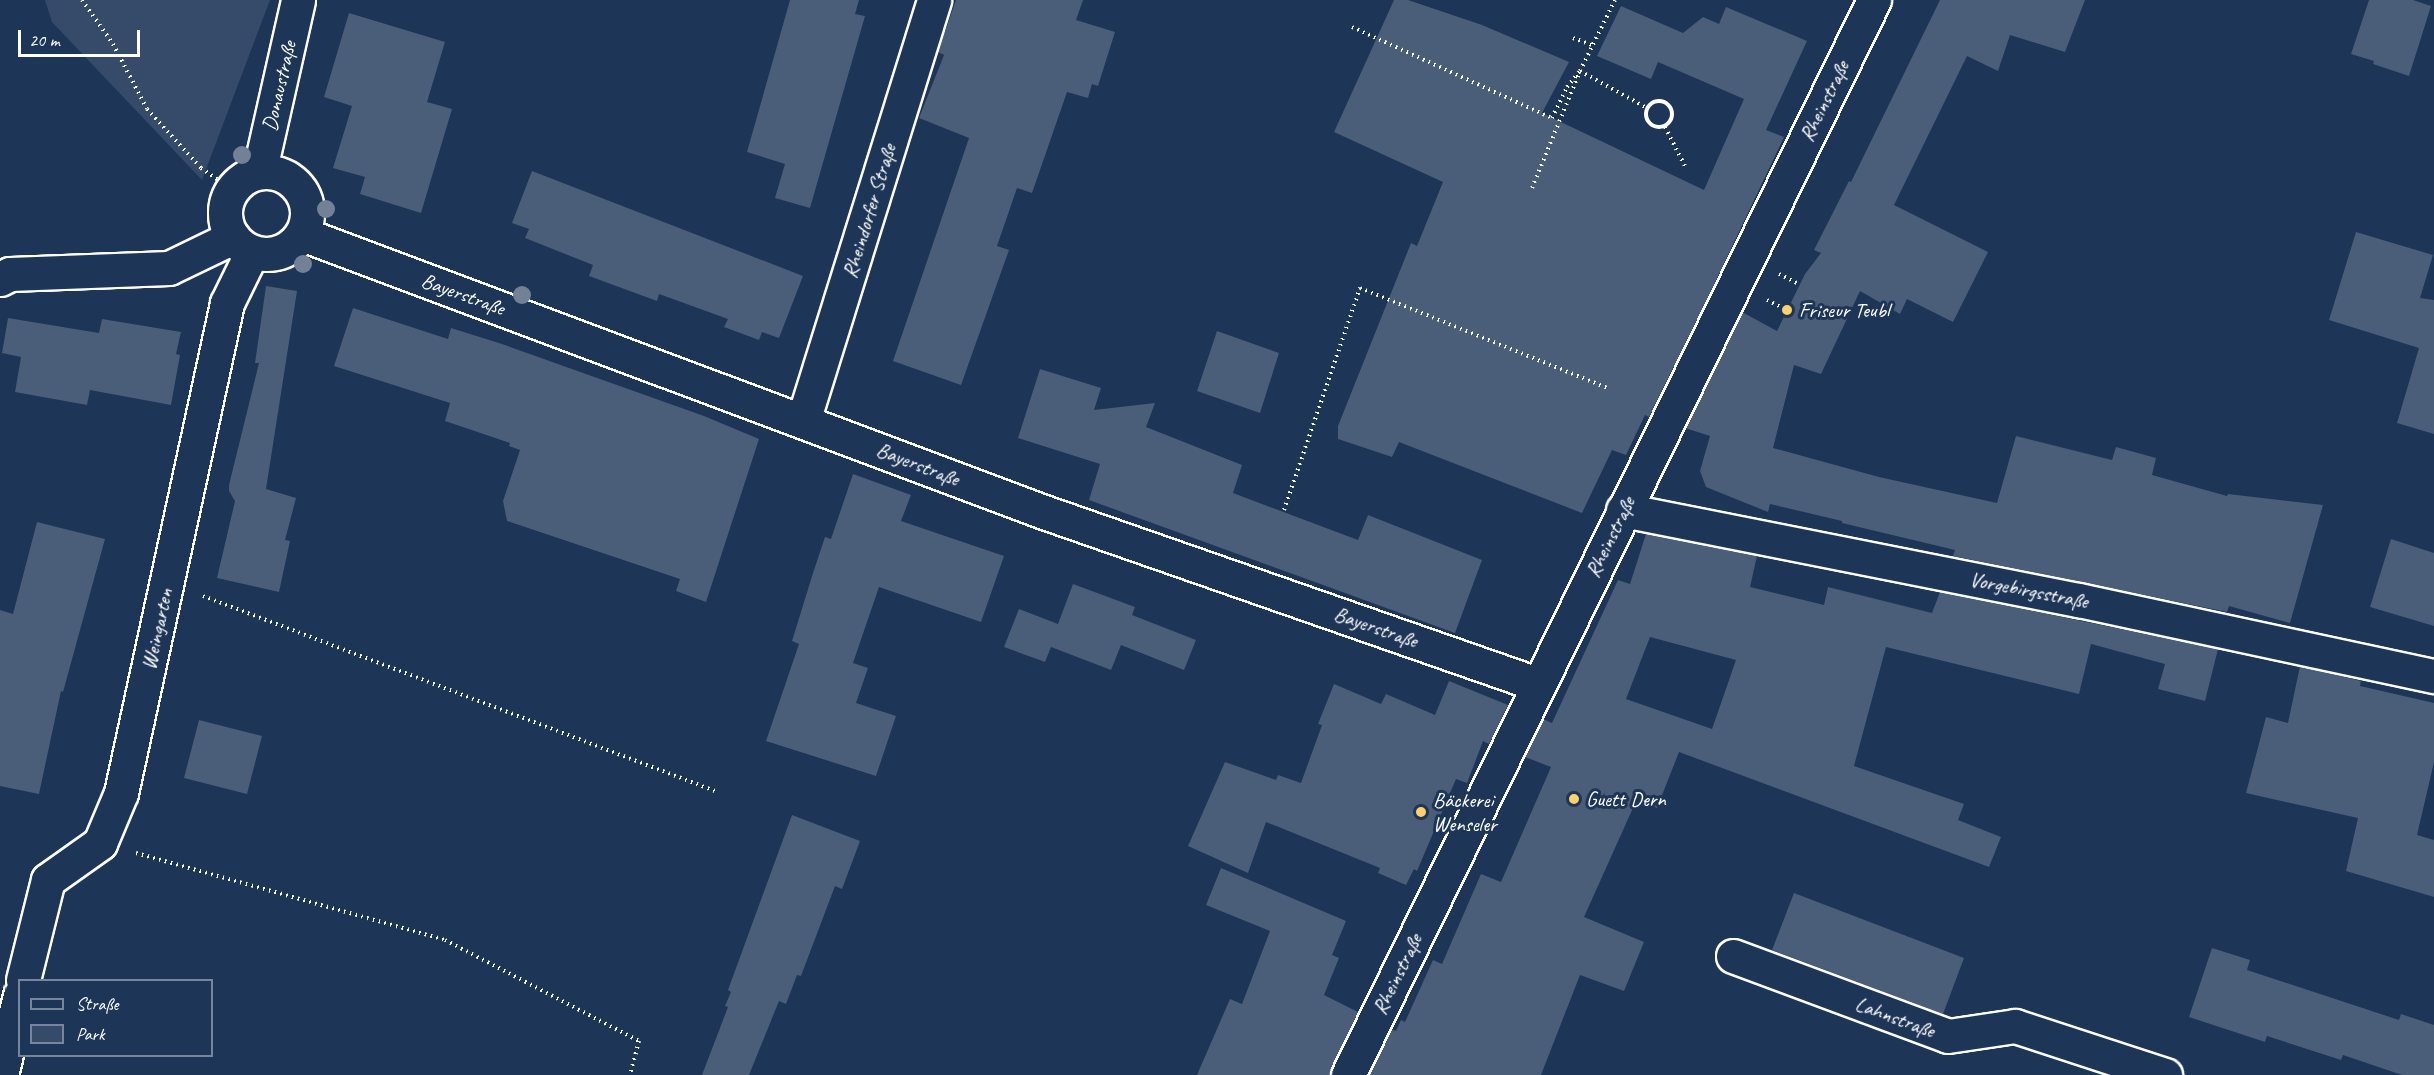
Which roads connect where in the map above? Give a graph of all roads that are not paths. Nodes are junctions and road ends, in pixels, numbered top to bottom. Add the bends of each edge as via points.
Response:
1 (298, 0) edge
2 (934, 0) edge
3 (1874, 0) edge
4 (266, 171) junction
5 (302, 234) junction
6 (243, 244) junction
7 (0, 279) edge
8 (803, 421) junction
9 (1623, 510) junction
10 (2434, 676) edge
11 (1537, 684) junction
12 (1733, 956) dead end
13 (23, 979) edge
14 (18, 1004) edge
15 (1, 1075) edge
16 (1348, 1075) edge
17 (2165, 1075) edge

1 - 4 street, Donaustraße via 262,160
2 - 8 street, Rheindorfer Straße
3 - 9 street, Rheinstraße
4 - 5 street via 288,176 303,192 308,213
4 - 6 street via 247,176 232,189 225,205 226,222
5 - 6 street via 281,252 266,254
5 - 8 street, Bayerstraße
6 - 7 street via 169,268 10,274
6 - 13 street, Weingarten via 121,793 100,843 48,880
8 - 11 street, Bayerstraße via 1044,512
9 - 10 street, Vorgebirgsstraße via 2113,606
9 - 11 street, Rheinstraße
11 - 16 street, Rheinstraße
12 - 17 street, Lahnstraße via 1948,1036 2015,1026
14 - 15 street

